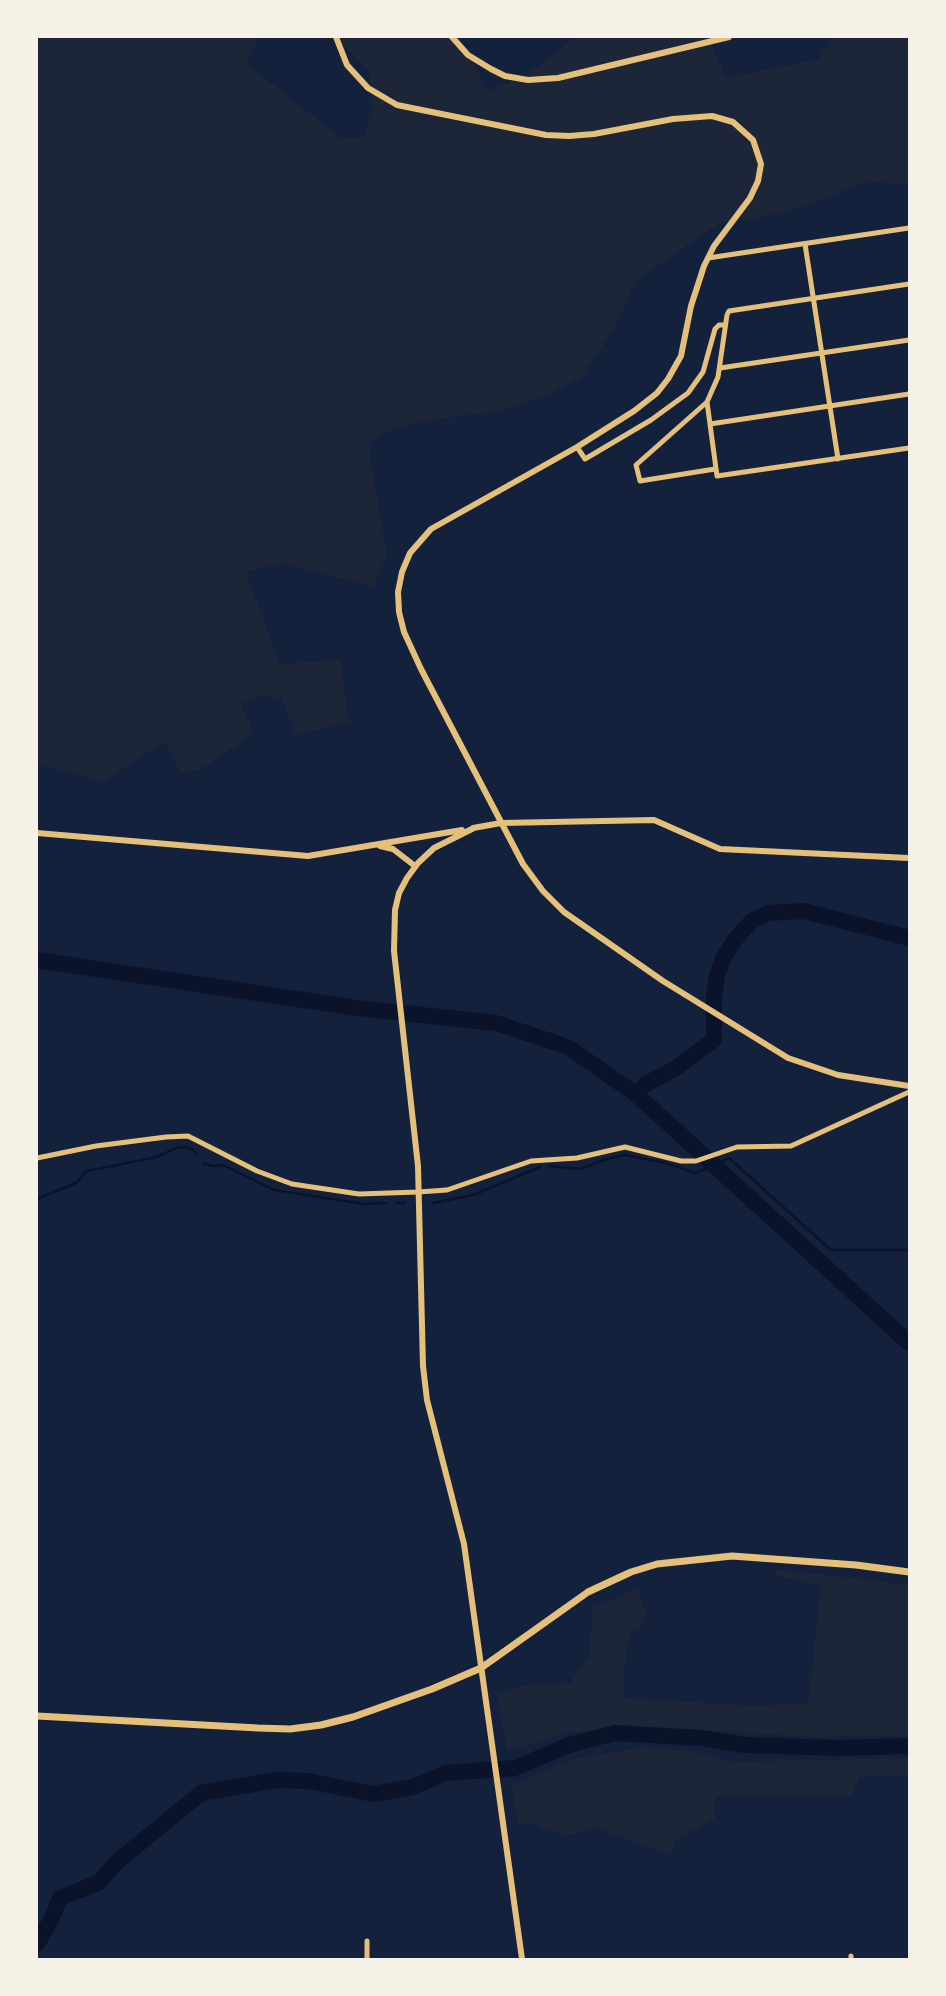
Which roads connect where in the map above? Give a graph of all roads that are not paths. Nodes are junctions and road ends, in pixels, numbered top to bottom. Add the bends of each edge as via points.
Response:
1 (336, 37) edge
2 (452, 37) edge
3 (729, 37) edge
4 (909, 228) edge
5 (805, 244) junction
6 (708, 258) junction
7 (909, 284) edge
8 (813, 298) junction
9 (725, 325) junction
10 (909, 340) edge
11 (822, 353) junction
12 (720, 368) junction
13 (909, 394) edge
14 (707, 402) junction
15 (830, 405) junction
16 (710, 424) junction
17 (577, 447) junction
18 (909, 448) edge
19 (838, 459) junction
20 (715, 470) junction
21 (502, 823) junction
22 (474, 828) junction
23 (37, 832) edge
24 (375, 845) junction
25 (909, 858) edge
26 (415, 866) junction
27 (909, 1086) edge
28 (909, 1092) edge
29 (37, 1158) edge
30 (418, 1192) junction
31 (909, 1572) edge
32 (481, 1668) junction
33 (37, 1716) edge
34 (367, 1941) dead end
35 (367, 1959) edge
36 (522, 1959) edge

1 - 6 street via 347,65 368,88 397,105 429,112 569,136 692,117 733,122 753,140 760,173 750,198
2 - 3 street via 468,55 491,69 528,80 558,78
4 - 5 street
5 - 6 street
5 - 8 street
6 - 17 street via 695,292 681,356 668,379 643,405
7 - 8 street
8 - 9 street via 729,311
8 - 11 street
9 - 12 street
9 - 17 street via 715,329 703,372 688,393 585,458
10 - 11 street
11 - 12 street
11 - 15 street
12 - 14 street
13 - 15 street
14 - 16 street
14 - 20 street via 636,465 640,481
15 - 16 street
15 - 19 street
16 - 20 street
17 - 21 street via 430,529 410,553 399,582 399,612 408,642
18 - 19 street
19 - 20 street via 717,476
21 - 22 street
21 - 25 street via 654,820 720,849
21 - 27 street via 523,864 564,912 718,1016 800,1063 838,1075
22 - 24 street
22 - 26 street via 434,848
23 - 24 street via 309,856
24 - 26 street via 393,849
26 - 30 street via 399,893 393,925
28 - 30 street via 790,1146 737,1147 696,1161 625,1147 578,1158 531,1161 447,1190
29 - 30 street via 188,1136 292,1184 359,1194
30 - 32 street via 427,1400 464,1544
31 - 32 main road via 732,1556 657,1564 588,1592
32 - 33 main road via 354,1717 306,1727
32 - 36 street
34 - 35 street

